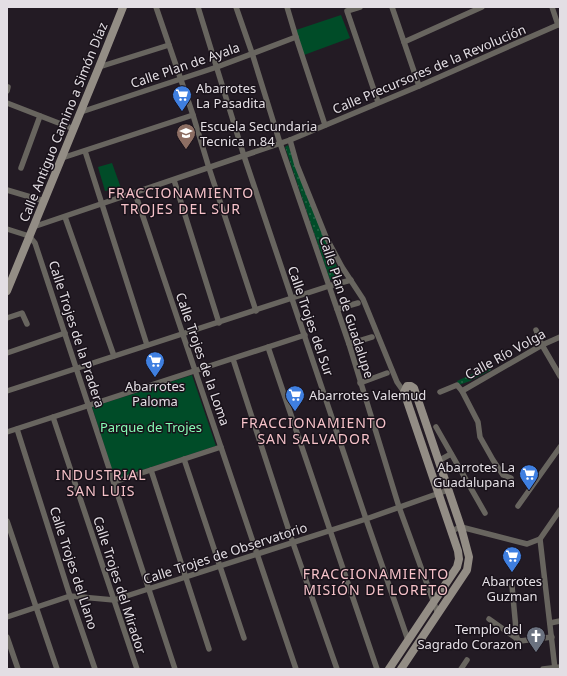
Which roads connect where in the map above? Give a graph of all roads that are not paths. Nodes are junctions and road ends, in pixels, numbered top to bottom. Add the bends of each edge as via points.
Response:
1 (123, 7) edge
2 (156, 7) edge
3 (198, 7) edge
4 (236, 7) edge
5 (287, 7) edge
6 (360, 7) edge
7 (392, 7) edge
8 (482, 7) edge
9 (552, 7) edge
10 (559, 25) edge
11 (296, 37) junction
12 (404, 42) junction
13 (169, 46) junction
14 (252, 53) junction
15 (100, 67) junction
16 (217, 67) junction
17 (180, 79) junction
18 (419, 86) junction
19 (378, 102) junction
20 (7, 103) edge
21 (81, 112) junction
22 (193, 115) junction
23 (40, 116) junction
24 (325, 125) junction
25 (74, 129) junction
26 (290, 140) junction
27 (280, 143) junction
28 (85, 152) junction
29 (244, 156) junction
30 (62, 158) junction
31 (21, 168) dead end
32 (209, 168) junction
33 (174, 180) junction
34 (7, 190) edge
35 (135, 193) junction
36 (44, 201) junction
37 (102, 204) junction
38 (65, 217) junction
39 (33, 227) junction
40 (7, 229) edge
41 (29, 236) junction
42 (10, 273) edge
43 (351, 280) junction
44 (329, 286) junction
45 (7, 291) edge
46 (292, 299) junction
47 (358, 303) dead end
48 (337, 309) junction
49 (256, 311) junction
50 (7, 318) edge
51 (219, 323) junction
52 (27, 324) dead end
53 (536, 330) dead end
54 (65, 333) junction
55 (183, 334) junction
56 (304, 335) junction
57 (560, 336) edge
58 (372, 337) dead end
59 (348, 344) junction
60 (147, 345) junction
61 (542, 345) junction
62 (268, 347) junction
63 (7, 353) edge
64 (114, 356) junction
65 (233, 359) junction
66 (76, 368) junction
67 (195, 371) junction
68 (387, 374) dead end
69 (560, 376) edge
70 (360, 383) junction
71 (7, 391) edge
72 (462, 391) junction
73 (404, 392) junction
74 (440, 392) dead end
75 (88, 405) junction
76 (53, 417) junction
77 (436, 427) dead end
78 (17, 429) junction
79 (7, 432) edge
80 (221, 447) junction
81 (560, 447) edge
82 (451, 454) junction
83 (184, 459) junction
84 (438, 461) junction
85 (151, 470) junction
86 (512, 478) dead end
87 (114, 482) junction
88 (448, 490) junction
89 (439, 493) junction
90 (518, 506) dead end
91 (399, 507) junction
92 (560, 510) edge
93 (485, 514) dead end
94 (366, 519) junction
95 (7, 521) edge
96 (460, 527) junction
97 (330, 530) junction
98 (451, 531) junction
99 (540, 539) junction
100 (293, 543) junction
101 (257, 554) junction
102 (220, 566) junction
103 (186, 577) junction
104 (512, 586) dead end
105 (149, 590) junction
106 (70, 596) junction
107 (114, 600) junction
108 (434, 601) junction
109 (37, 607) junction
110 (438, 614) junction
111 (7, 617) edge
112 (489, 619) dead end
113 (560, 621) edge
114 (550, 623) junction
115 (7, 637) edge
116 (552, 637) junction
117 (244, 638) dead end
118 (408, 640) junction
119 (517, 640) junction
120 (209, 649) dead end
121 (467, 660) dead end
122 (557, 668) edge
123 (18, 669) edge
124 (57, 669) edge
125 (95, 669) edge
126 (137, 669) edge
127 (175, 669) edge
128 (296, 669) edge
129 (337, 669) edge
130 (377, 669) edge
131 (389, 669) edge
132 (401, 669) edge
133 (461, 669) edge
134 (543, 669) edge

1 - 15 street, Calle Antiguo Camino a Simón Díaz
2 - 13 street
3 - 16 street, Calle Trojes del Sur
4 - 14 street, Calle Plan de Guadalupe
5 - 11 street
6 - 19 street via 347,11
7 - 12 street
8 - 12 street
9 - 10 street
10 - 18 street, Calle Precursores de la Revolución
11 - 14 street, Calle Plan de Ayala
11 - 24 street
12 - 18 street
13 - 15 street
13 - 17 street
14 - 16 street, Calle Plan de Ayala
14 - 27 street, Calle Plan de Guadalupe
15 - 21 street, Calle Antiguo Camino a Simón Díaz
16 - 17 street, Calle Plan de Ayala
16 - 29 street, Calle Trojes del Sur
17 - 21 street, Calle Plan de Ayala
17 - 22 street
18 - 19 street, Calle Precursores de la Revolución
19 - 24 street, Calle Precursores de la Revolución
20 - 23 street
21 - 25 street, Calle Antiguo Camino a Simón Díaz
22 - 28 street
22 - 32 street
23 - 25 street
23 - 31 street
24 - 26 street, Calle Precursores de la Revolución
25 - 30 street, Calle Antiguo Camino a Simón Díaz
26 - 27 street, Calle Precursores de la Revolución
26 - 43 street via 297,165 326,237
27 - 29 street, Calle Precursores de la Revolución
27 - 44 street, Calle Plan de Guadalupe
28 - 30 street
28 - 37 street
29 - 32 street, Calle Precursores de la Revolución
29 - 46 street, Calle Trojes del Sur
30 - 36 street, Calle Antiguo Camino a Simón Díaz
32 - 33 street, Calle Precursores de la Revolución
32 - 49 street
33 - 35 street, Calle Precursores de la Revolución
33 - 51 street
34 - 36 street
35 - 37 street, Calle Precursores de la Revolución
35 - 55 street, Calle Trojes de la Loma
36 - 39 street, Calle Antiguo Camino a Simón Díaz
37 - 38 street, Calle Precursores de la Revolución
37 - 60 street
38 - 39 street, Calle Precursores de la Revolución
38 - 64 street
39 - 41 street, Calle Antiguo Camino a Simón Díaz
40 - 41 street
41 - 42 street, Calle Antiguo Camino a Simón Díaz
41 - 54 street, Calle Trojes de la Pradera via 35,243
42 - 45 street, Calle Antiguo Camino a Simón Díaz
43 - 44 street
43 - 73 street via 362,299 397,382
44 - 46 street
44 - 48 street, Calle Plan de Guadalupe
46 - 49 street
46 - 56 street, Calle Trojes del Sur
47 - 48 street
48 - 59 street, Calle Plan de Guadalupe
49 - 51 street
50 - 52 street via 22,313
51 - 55 street
53 - 61 street
54 - 63 street
54 - 66 street, Calle Trojes de la Pradera
55 - 60 street
55 - 67 street, Calle Trojes de la Loma
56 - 62 street
56 - 94 street, Calle Trojes del Sur
57 - 61 street, Calle Río Volga
58 - 59 street
59 - 70 street, Calle Plan de Guadalupe
60 - 64 street
61 - 69 street
61 - 72 street, Calle Río Volga
62 - 65 street
62 - 97 street
64 - 66 street
65 - 67 street
65 - 100 street
66 - 71 street
66 - 75 street, Calle Trojes de la Pradera
67 - 75 street
67 - 80 street, Calle Trojes de la Loma
68 - 70 street
70 - 91 street, Calle Plan de Guadalupe
72 - 74 street via 457,385
72 - 86 street via 478,422 480,437 493,460 503,475
73 - 84 street via 408,386 414,388
73 - 89 street
75 - 76 street
75 - 87 street, Calle Trojes de la Pradera
76 - 78 street
76 - 107 street, Calle Trojes del Mirador
77 - 82 street
78 - 79 street
78 - 106 street, Calle Trojes del Llano
80 - 83 street
80 - 101 street, Calle Trojes de la Loma
81 - 90 street
82 - 84 street
82 - 93 street
83 - 85 street
83 - 102 street
84 - 88 street
85 - 87 street
85 - 103 street
87 - 105 street, Calle Trojes de la Pradera
88 - 89 street, Calle Trojes de Observatorio
88 - 96 street
89 - 91 street, Calle Trojes de Observatorio
89 - 98 street
91 - 94 street, Calle Trojes de Observatorio
91 - 108 street, Calle Plan de Guadalupe
92 - 99 street
94 - 97 street, Calle Trojes de Observatorio
94 - 118 street, Calle Trojes del Sur
95 - 109 street
96 - 98 street
96 - 99 street via 527,544
96 - 110 street via 469,557 467,570
97 - 100 street, Calle Trojes de Observatorio
97 - 130 street
98 - 108 street via 459,559 457,567
99 - 114 street
100 - 101 street, Calle Trojes de Observatorio
100 - 129 street
101 - 102 street, Calle Trojes de Observatorio
101 - 128 street, Calle Trojes de la Loma
102 - 103 street, Calle Trojes de Observatorio
102 - 117 street
103 - 105 street, Calle Trojes de Observatorio
103 - 120 street
104 - 119 street
105 - 107 street, Calle Trojes de Observatorio
105 - 127 street, Calle Trojes de la Pradera
106 - 107 street, Calle Trojes de Observatorio
106 - 109 street, Calle Trojes de Observatorio
106 - 125 street, Calle Trojes del Llano
107 - 126 street, Calle Trojes del Mirador
108 - 110 street, Calle Plan de Guadalupe
108 - 118 street
109 - 111 street, Calle Trojes de Observatorio
109 - 124 street
110 - 132 street
112 - 119 street
113 - 114 street
114 - 116 street
115 - 123 street
116 - 119 street
116 - 122 street
118 - 131 street
121 - 133 street
122 - 134 street

